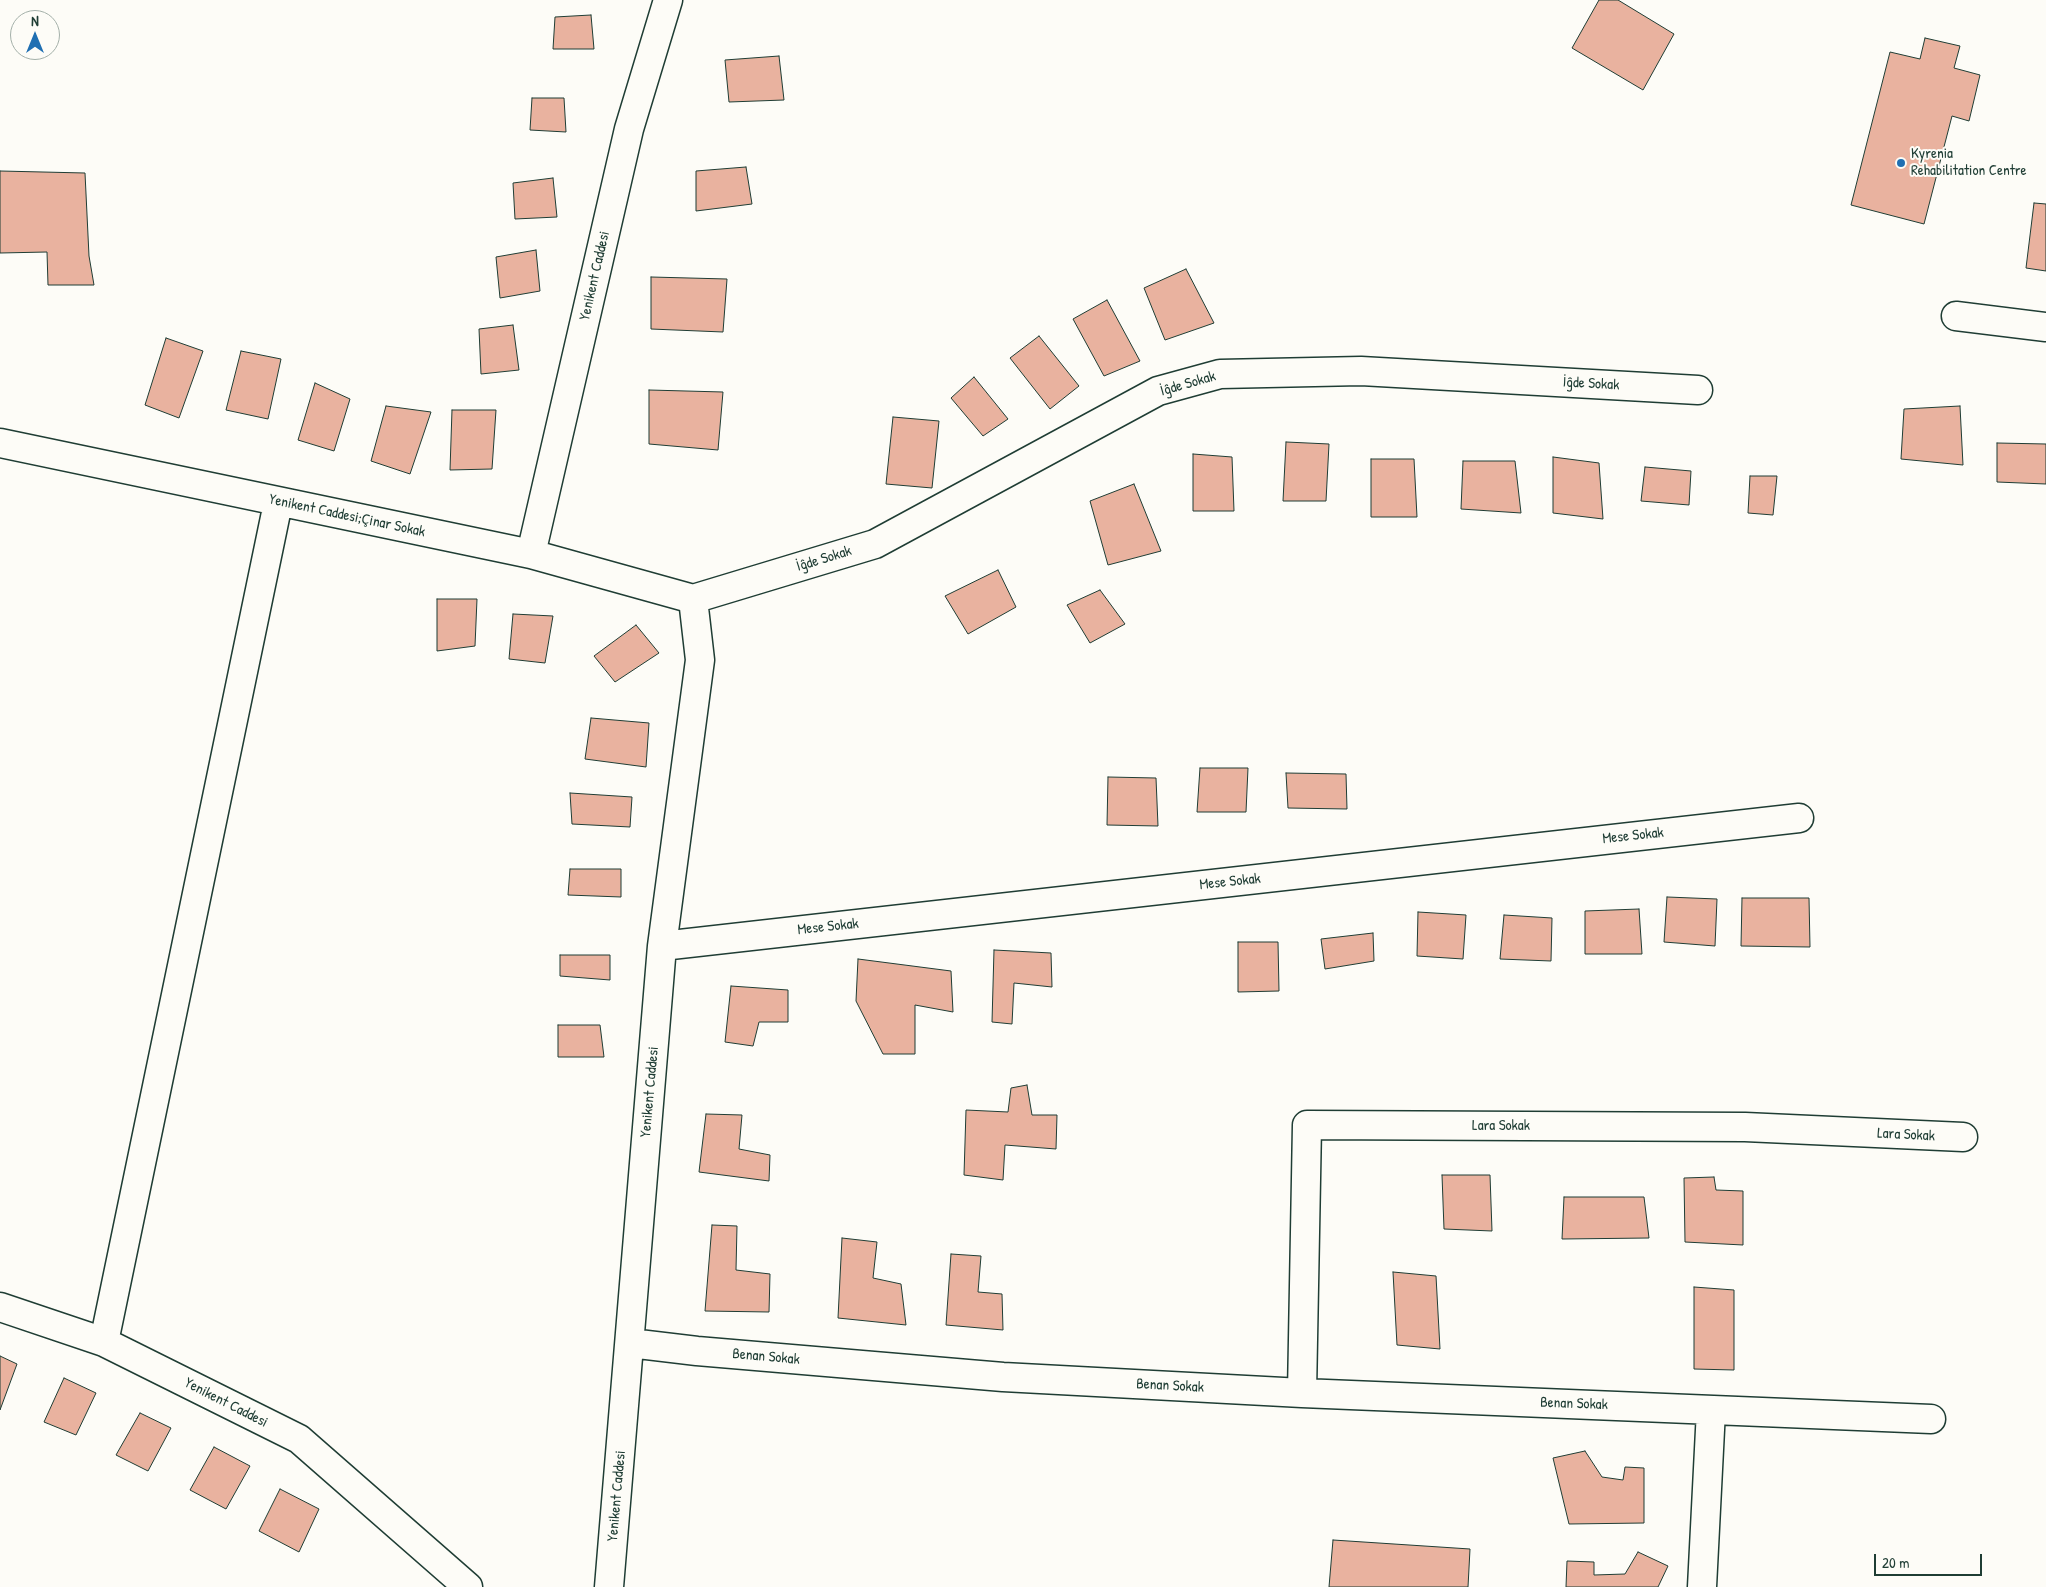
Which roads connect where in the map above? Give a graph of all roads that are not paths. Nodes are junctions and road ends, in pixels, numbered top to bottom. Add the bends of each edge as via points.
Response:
1 (668, 0) edge
2 (1956, 316) dead end
3 (2046, 327) edge
4 (1698, 390) dead end
5 (0, 443) edge
6 (278, 502) junction
7 (531, 554) junction
8 (693, 599) junction
9 (1798, 818) dead end
10 (662, 946) junction
11 (1963, 1137) dead end
12 (0, 1307) edge
13 (104, 1342) junction
14 (630, 1343) junction
15 (1302, 1393) junction
16 (1710, 1410) junction
17 (1931, 1419) dead end
18 (468, 1587) edge
19 (609, 1587) edge
20 (1702, 1587) edge

1 - 7 street, Yenikent Caddesi via 629,129
2 - 3 street
4 - 8 street, İĝde Sokak via 1361,371 1220,374 1158,391 875,544
5 - 6 street, Yenikent Caddesi;Çinar Sokak
6 - 7 street, Yenikent Caddesi;Çinar Sokak
6 - 13 street
7 - 8 street, Yenikent Caddesi;Çinar Sokak
8 - 10 street, Yenikent Caddesi via 700,660
9 - 10 street, Mese Sokak
10 - 14 street, Yenikent Caddesi
11 - 15 street, Lara Sokak via 1745,1127 1307,1125
12 - 13 street, Yenikent Caddesi
13 - 18 street, Yenikent Caddesi via 299,1440
14 - 15 street, Benan Sokak via 1003,1376
14 - 19 street, Yenikent Caddesi
15 - 16 street, Benan Sokak
16 - 17 street, Benan Sokak
16 - 20 street

